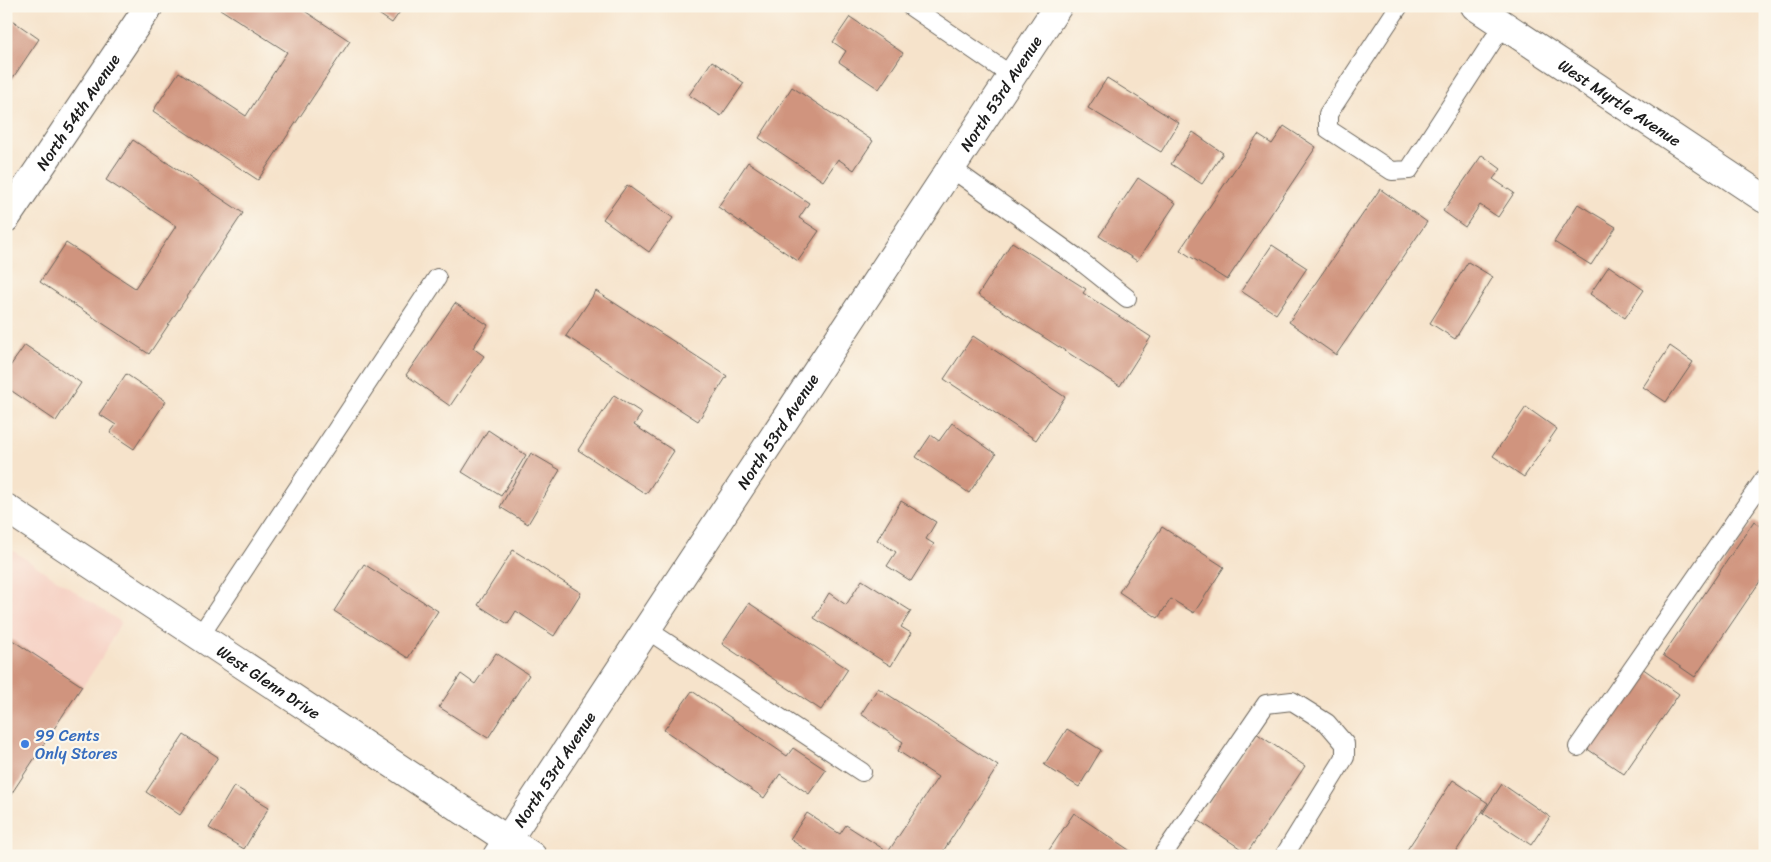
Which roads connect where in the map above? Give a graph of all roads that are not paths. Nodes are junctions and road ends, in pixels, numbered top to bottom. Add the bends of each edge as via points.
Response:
1 (148, 6) edge
2 (910, 6) edge
3 (1058, 6) edge
4 (1399, 6) edge
5 (1475, 6) edge
6 (1503, 25) junction
7 (1012, 76) junction
8 (951, 168) junction
9 (1765, 199) edge
10 (6, 218) edge
11 (437, 278) dead end
12 (1127, 298) dead end
13 (1765, 478) edge
14 (6, 508) edge
15 (646, 629) junction
16 (200, 636) junction
17 (1578, 747) dead end
18 (862, 772) dead end
19 (502, 848) edge
20 (532, 856) edge
21 (1162, 856) edge
22 (1284, 856) edge

1 - 10 street, North 54th Avenue
2 - 7 lane
3 - 7 street, North 53rd Avenue
4 - 6 lane via 1328,114 1328,129 1392,172 1409,170
5 - 6 street, West Myrtle Avenue
6 - 9 street, West Myrtle Avenue
7 - 8 street, North 53rd Avenue
8 - 12 lane via 1073,255
8 - 15 street, North 53rd Avenue
11 - 16 lane
13 - 17 lane
14 - 16 street, West Glenn Drive
15 - 18 lane
15 - 19 street, North 53rd Avenue
16 - 19 street, West Glenn Drive
19 - 20 street, West Glenn Drive
21 - 22 lane via 1266,704 1292,702 1327,723 1344,744 1344,757

